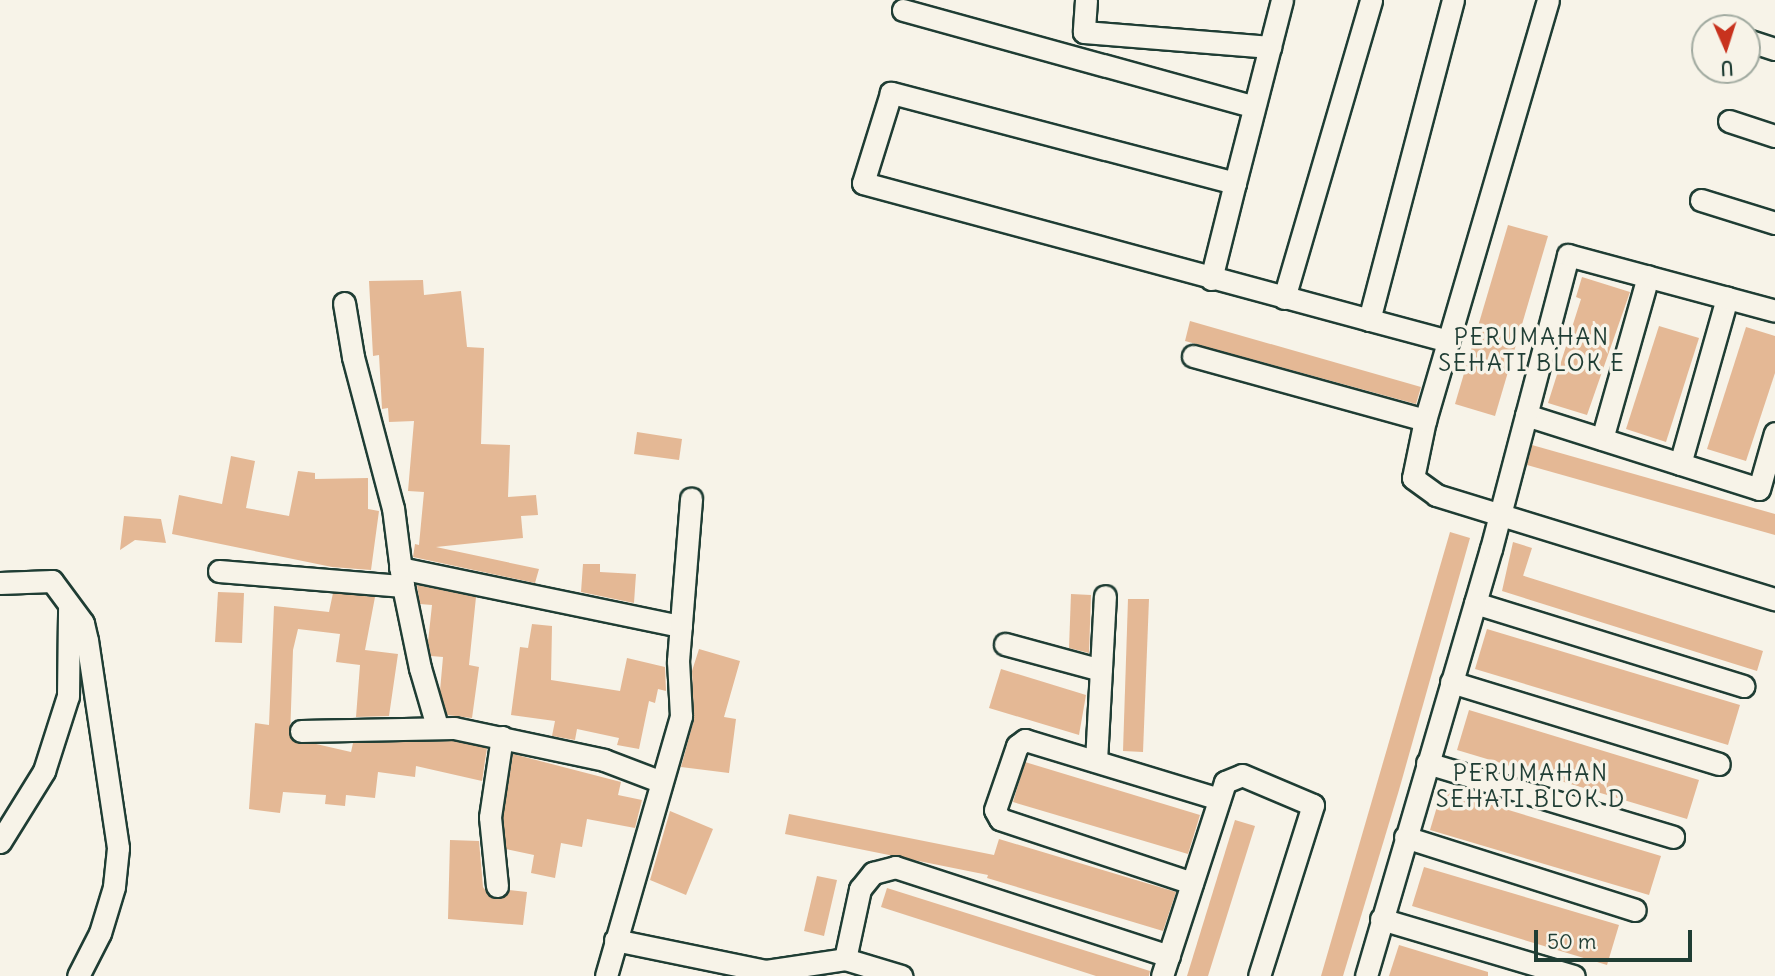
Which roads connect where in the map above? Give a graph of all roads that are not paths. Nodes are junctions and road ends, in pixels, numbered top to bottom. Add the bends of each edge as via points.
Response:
1 (1086, 0) edge
2 (1282, 0) edge
3 (1371, 0) edge
4 (1453, 0) edge
5 (1548, 0) edge
6 (903, 10) dead end
7 (1084, 32) junction
8 (1270, 47) junction
9 (1081, 59) junction
10 (1254, 107) junction
11 (1729, 121) dead end
12 (1775, 136) edge
13 (1235, 183) junction
14 (1701, 200) dead end
15 (1775, 223) edge
16 (1648, 276) junction
17 (1211, 279) junction
18 (1284, 298) junction
19 (1727, 298) junction
20 (344, 303) dead end
21 (1775, 311) edge
22 (1368, 320) junction
23 (1448, 341) junction
24 (1193, 356) dead end
25 (1526, 415) junction
26 (1425, 419) junction
27 (1775, 433) edge
28 (1602, 439) junction
29 (1680, 464) junction
30 (1767, 491) edge
31 (691, 499) dead end
32 (1500, 515) junction
33 (219, 571) dead end
34 (401, 577) junction
35 (0, 583) edge
36 (1105, 596) dead end
37 (1775, 600) edge
38 (1475, 603) junction
39 (69, 608) junction
40 (681, 626) junction
41 (1005, 645) dead end
42 (1101, 670) junction
43 (1451, 682) junction
44 (1743, 686) dead end
45 (437, 726) junction
46 (301, 731) dead end
47 (502, 737) junction
48 (1096, 761) junction
49 (1427, 763) junction
50 (1719, 764) dead end
51 (659, 781) junction
52 (1219, 799) junction
53 (1405, 837) junction
54 (1673, 837) dead end
55 (0, 842) edge
56 (1192, 883) junction
57 (497, 886) dead end
58 (1635, 910) dead end
59 (1381, 919) junction
60 (615, 940) junction
61 (845, 959) junction
62 (1165, 966) edge
63 (78, 976) edge
64 (606, 976) edge
65 (901, 976) edge
66 (1259, 976) edge
67 (1366, 976) edge
68 (1574, 976) edge

1 - 7 street
2 - 8 street
3 - 18 street
4 - 22 street
5 - 23 street
6 - 9 street
7 - 8 street
7 - 9 street
8 - 10 street
9 - 10 street
10 - 13 street
11 - 12 street
13 - 17 street
13 - 17 street via 891,93 863,183
14 - 15 street
16 - 19 street
16 - 25 street via 1568,255
16 - 28 street
17 - 18 street
18 - 22 street
19 - 21 street
19 - 29 street
20 - 34 street via 353,357 393,508
22 - 23 street
23 - 26 street
24 - 26 street
25 - 28 street
25 - 32 street
26 - 32 street via 1413,478 1436,495
27 - 30 street
28 - 29 street
29 - 30 street
31 - 40 street
32 - 37 street
32 - 38 street
33 - 34 street
34 - 40 street
34 - 45 street
35 - 39 street via 52,581
36 - 42 street
38 - 43 street
38 - 44 street
39 - 55 street via 68,696 44,771
39 - 63 street via 83,623 88,640 118,848 114,887 100,933
40 - 51 street via 681,716
41 - 42 street
42 - 48 street
43 - 49 street
43 - 50 street
45 - 46 street
45 - 47 street
47 - 51 street via 604,760
47 - 57 street via 490,817
48 - 52 street
48 - 56 street via 1020,741 997,816
49 - 53 street
49 - 54 street
51 - 60 street
52 - 56 street
52 - 66 street via 1225,782 1242,775 1313,804
53 - 58 street
53 - 59 street
56 - 62 street
59 - 67 street
59 - 68 street
60 - 61 street via 765,971
60 - 64 street
61 - 62 street via 860,888 873,873 895,867
61 - 65 street

